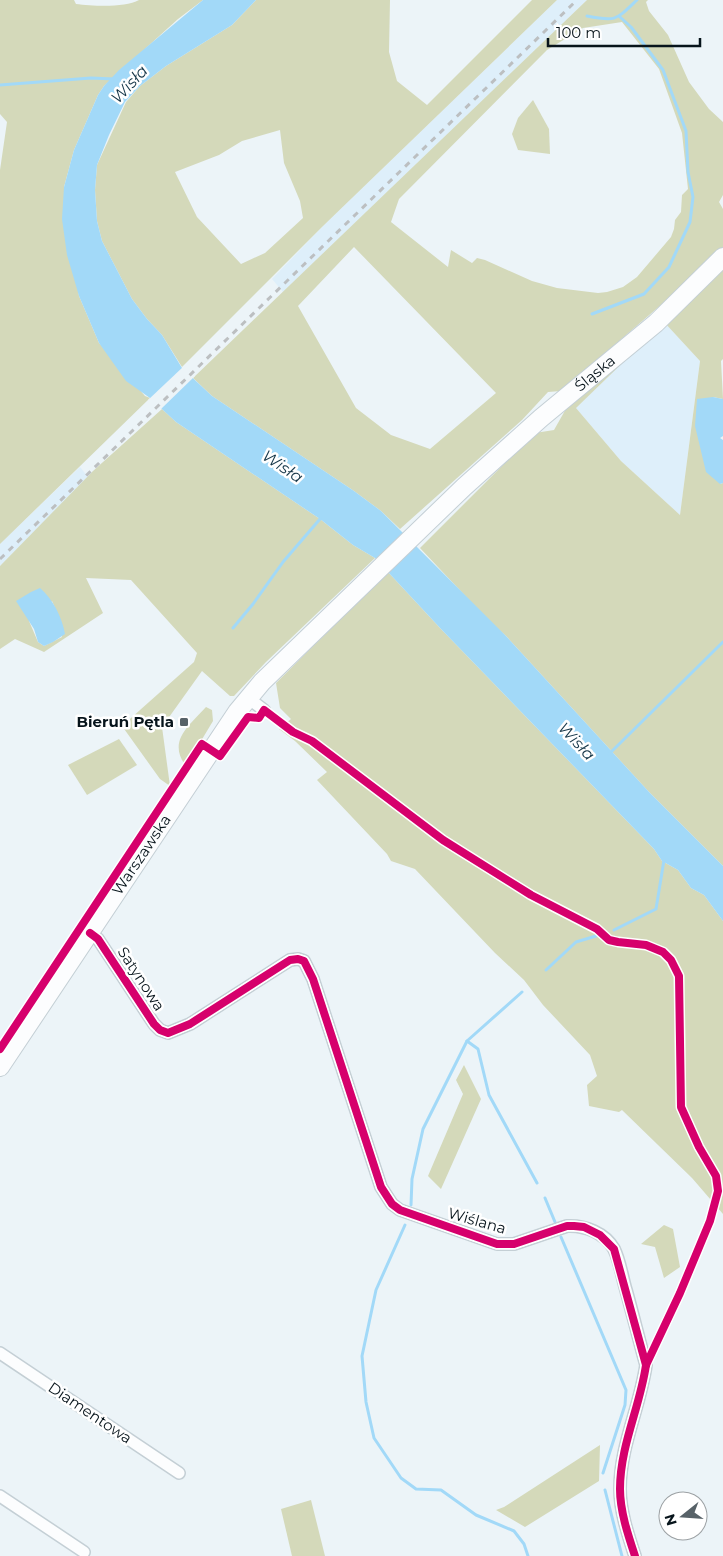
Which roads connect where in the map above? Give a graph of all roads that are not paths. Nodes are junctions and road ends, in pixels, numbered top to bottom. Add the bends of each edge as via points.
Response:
1 (723, 257) edge
2 (293, 651) joint
3 (248, 698) junction
4 (264, 710) dead end
5 (90, 933) junction
6 (225, 1000) joint
7 (0, 1068) edge
8 (0, 1353) edge
9 (179, 1473) dead end
10 (0, 1496) edge
11 (84, 1552) dead end
12 (636, 1556) edge

1 - 2 main road, Śląska via 656,322 464,487
2 - 3 main road, Warszawska
3 - 4 street
3 - 5 main road, Warszawska
5 - 6 street, Satynowa via 98,939 160,1030 168,1033 190,1024
5 - 7 main road, Warszawska
6 - 12 street, Wiślana via 290,960 304,961 316,987 381,1187 400,1210 497,1244 514,1244 567,1226 584,1227 600,1235 614,1249 646,1365 626,1444 620,1488
8 - 9 street, Diamentowa
10 - 11 street

